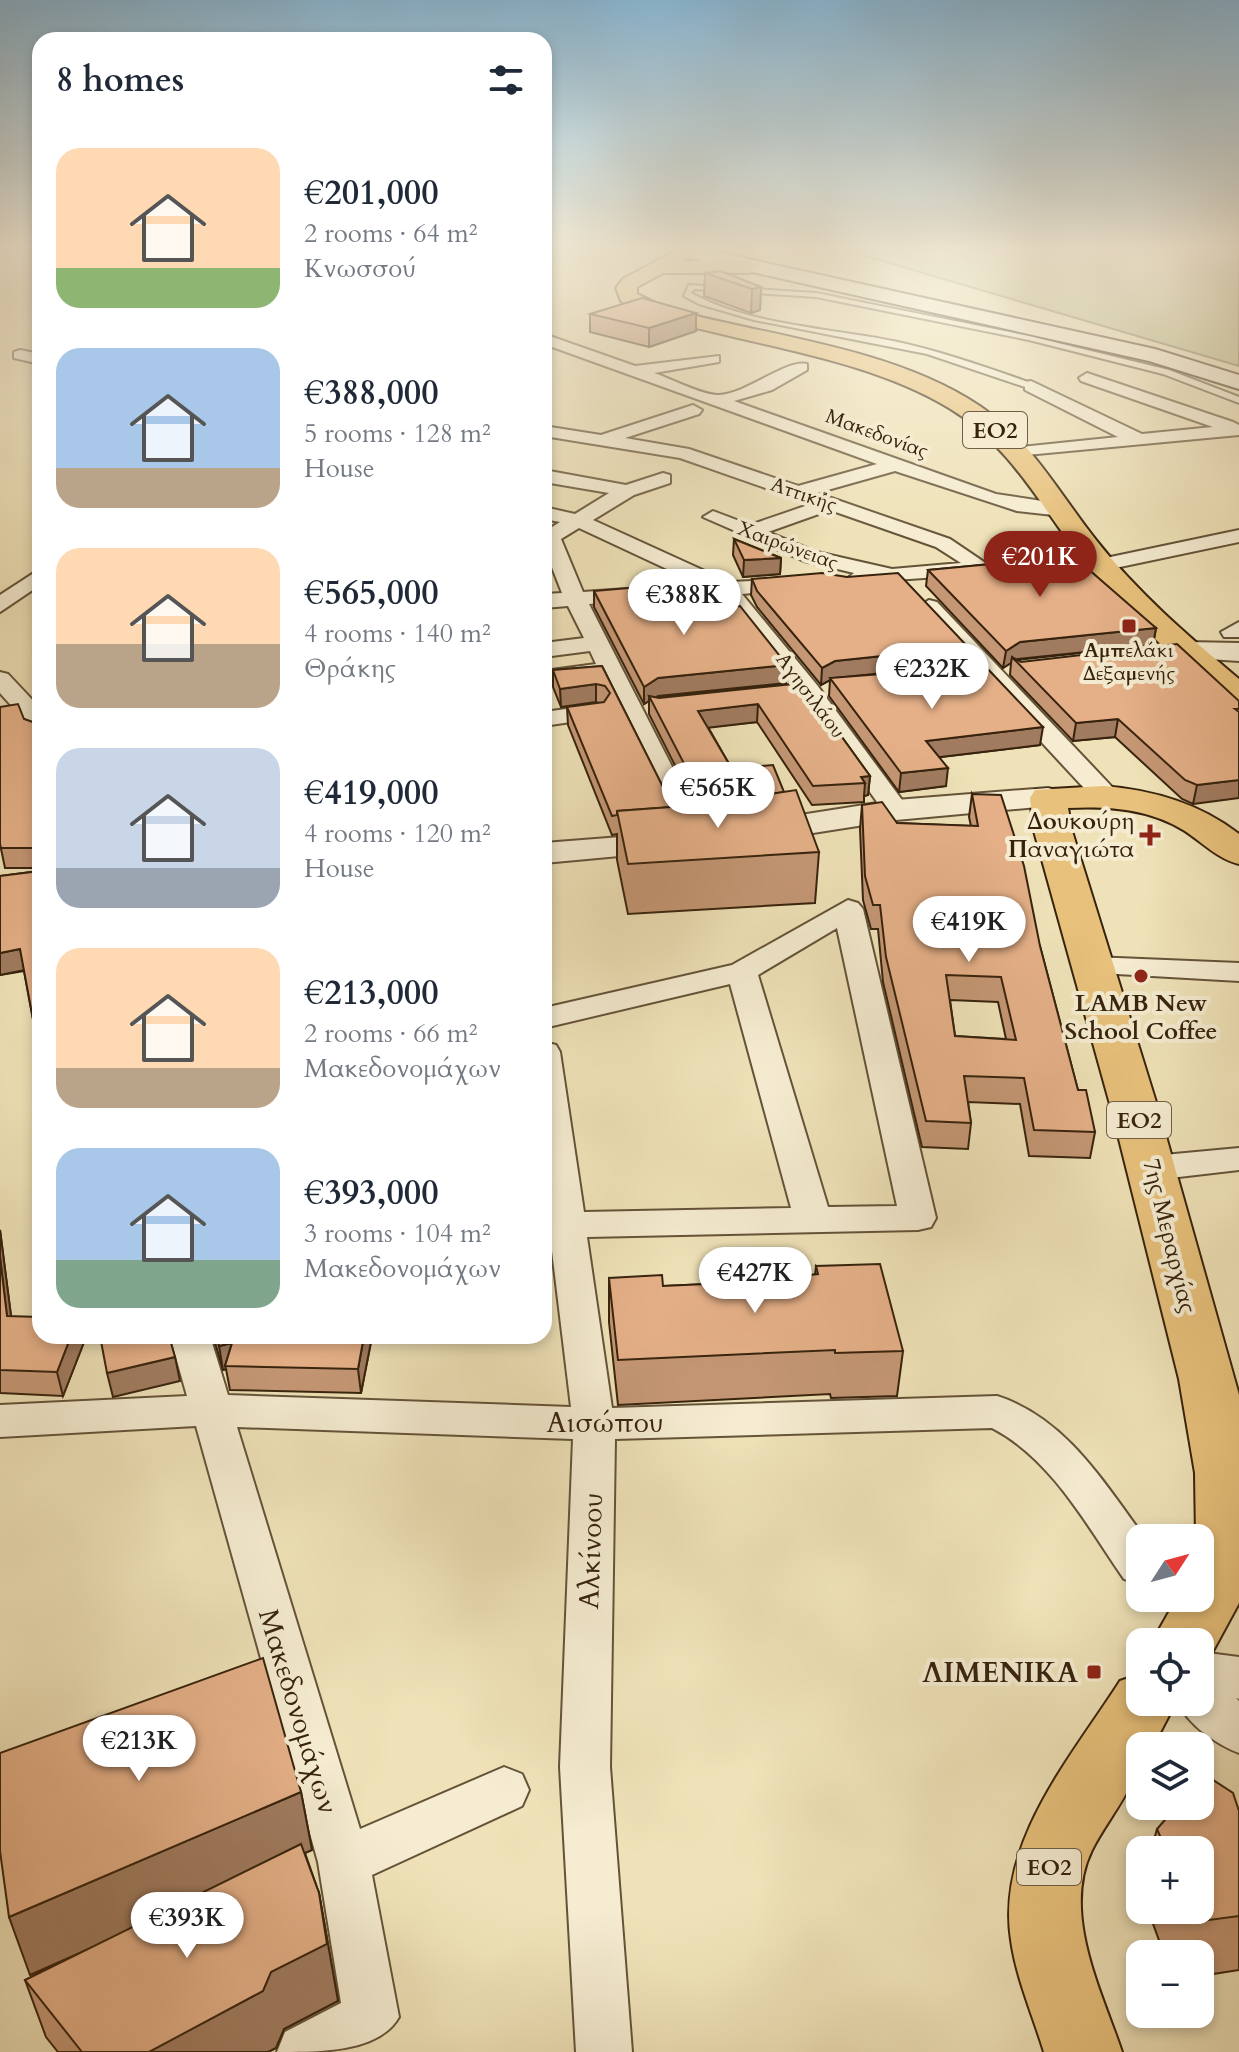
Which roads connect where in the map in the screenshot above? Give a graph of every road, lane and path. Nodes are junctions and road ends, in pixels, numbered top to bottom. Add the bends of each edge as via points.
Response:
1 (563, 346) edge
2 (790, 346) edge
3 (898, 346) edge
4 (1055, 346) edge
5 (1109, 346) edge
6 (20, 355) dead end
7 (32, 357) edge
8 (713, 359) dead end
9 (801, 367) dead end
10 (634, 371) junction
11 (1087, 378) dead end
12 (1239, 382) edge
13 (1031, 386) joint
14 (721, 400) junction
15 (1239, 400) edge
16 (693, 410) dead end
17 (1237, 430) edge
18 (552, 432) edge
19 (605, 439) junction
20 (1139, 440) junction
21 (1021, 452) junction
22 (899, 464) junction
23 (552, 477) edge
24 (663, 479) dead end
25 (627, 491) junction
26 (799, 492) junction
27 (833, 503) junction
28 (1062, 510) junction
29 (552, 515) edge
30 (713, 517) dead end
31 (577, 520) junction
32 (552, 522) edge
33 (749, 532) junction
34 (552, 536) edge
35 (1239, 536) edge
36 (552, 542) edge
37 (32, 564) edge
38 (1101, 565) junction
39 (899, 575) junction
40 (3, 576) dead end
41 (32, 581) edge
42 (727, 589) junction
43 (576, 600) junction
44 (552, 601) edge
45 (0, 605) edge
46 (1237, 638) edge
47 (599, 643) junction
48 (552, 649) edge
49 (1171, 653) junction
50 (610, 669) junction
51 (992, 672) junction
52 (960, 675) edge
53 (552, 677) edge
54 (0, 679) edge
55 (809, 690) junction
56 (779, 693) edge
57 (1239, 696) edge
58 (595, 712) edge
59 (32, 714) edge
60 (552, 718) edge
61 (1105, 795) junction
62 (1048, 798) junction
63 (896, 810) junction
64 (696, 841) junction
65 (552, 852) edge
66 (1239, 853) edge
67 (1093, 966) junction
68 (742, 972) junction
69 (1239, 972) edge
70 (552, 1016) edge
71 (552, 1112) edge
72 (1239, 1159) edge
73 (1153, 1168) junction
74 (813, 1220) junction
75 (567, 1225) junction
76 (192, 1344) edge
77 (209, 1410) junction
78 (0, 1421) edge
79 (594, 1424) junction
80 (1126, 1547) edge
81 (1191, 1617) edge
82 (1214, 1675) edge
83 (1239, 1678) edge
84 (1214, 1710) edge
85 (1134, 1716) edge
86 (1239, 1731) edge
87 (504, 1790) dead end
88 (344, 1862) junction
89 (305, 2052) edge
90 (604, 2052) edge
91 (1083, 2052) edge

1 - 10 street, Μακεδονίας
2 - 21 main road, ΕΟ2 via 924,387 975,413
3 - 13 lane
4 - 15 lane via 1166,372
5 - 12 main road
6 - 7 street
8 - 10 street
9 - 14 street via 766,386
10 - 14 street, Μακεδονίας
11 - 17 street
13 - 20 street
14 - 22 street, Μακεδονίας
16 - 19 street
17 - 20 street
18 - 19 street, Αττικής
19 - 26 street, Αττικής via 683,453
20 - 21 street
21 - 28 main road, ΕΟ2
22 - 26 street
22 - 28 street, Μακεδονίας via 989,498
23 - 25 street
24 - 25 street
25 - 31 street
26 - 27 street, Αττικής
27 - 33 street
27 - 39 street, Αττικής via 943,543 977,564
28 - 38 main road, ΕΟ2
29 - 31 street, Αγησιλάου
30 - 33 street, Χαιρώνειας
31 - 32 street
31 - 34 street
31 - 42 street, Αγησιλάου
33 - 39 street, Χαιρώνειας via 811,557
35 - 38 street
36 - 43 street
37 - 40 street
38 - 49 main road, ΕΟ2
39 - 42 street
39 - 51 street
41 - 45 street
42 - 43 street
42 - 55 street, Αγησιλάου
43 - 44 street
43 - 47 street
46 - 49 street
47 - 48 street
47 - 50 street
49 - 57 main road, ΕΟ2
50 - 53 street
50 - 64 street
51 - 52 street
51 - 61 street
54 - 59 street
55 - 56 street
55 - 63 street, Αγησιλάου
58 - 60 street
61 - 62 main road
61 - 66 main road via 1174,810 1211,829
62 - 63 street
62 - 67 main road, 7ης Μεραρχίας / ΕΟ2
63 - 64 street
64 - 65 street
67 - 69 street
67 - 73 main road, 7ης Μεραρχίας / ΕΟ2
68 - 70 street
68 - 74 street
68 - 74 street via 848,909 918,1218
71 - 75 street, Αλκίνοου
72 - 73 street
73 - 81 main road, 7ης Μεραρχίας / ΕΟ2 via 1217,1418 1225,1487 1227,1539 1221,1578
74 - 75 street
75 - 79 street, Αλκίνοου
76 - 77 street, Μακεδονομάχων
77 - 78 street, Αισώπου
77 - 79 street, Αισώπου
77 - 88 street, Μακεδονομάχων
79 - 80 street, Αισώπου via 997,1412 1021,1421 1044,1439
79 - 90 street, Αλκίνοου via 585,1767
82 - 83 street
84 - 86 street
85 - 91 main road, ΕΟ2 via 1063,1833 1048,1870 1048,1942
87 - 88 street
88 - 89 street, Μακεδονομάχων via 371,2017

